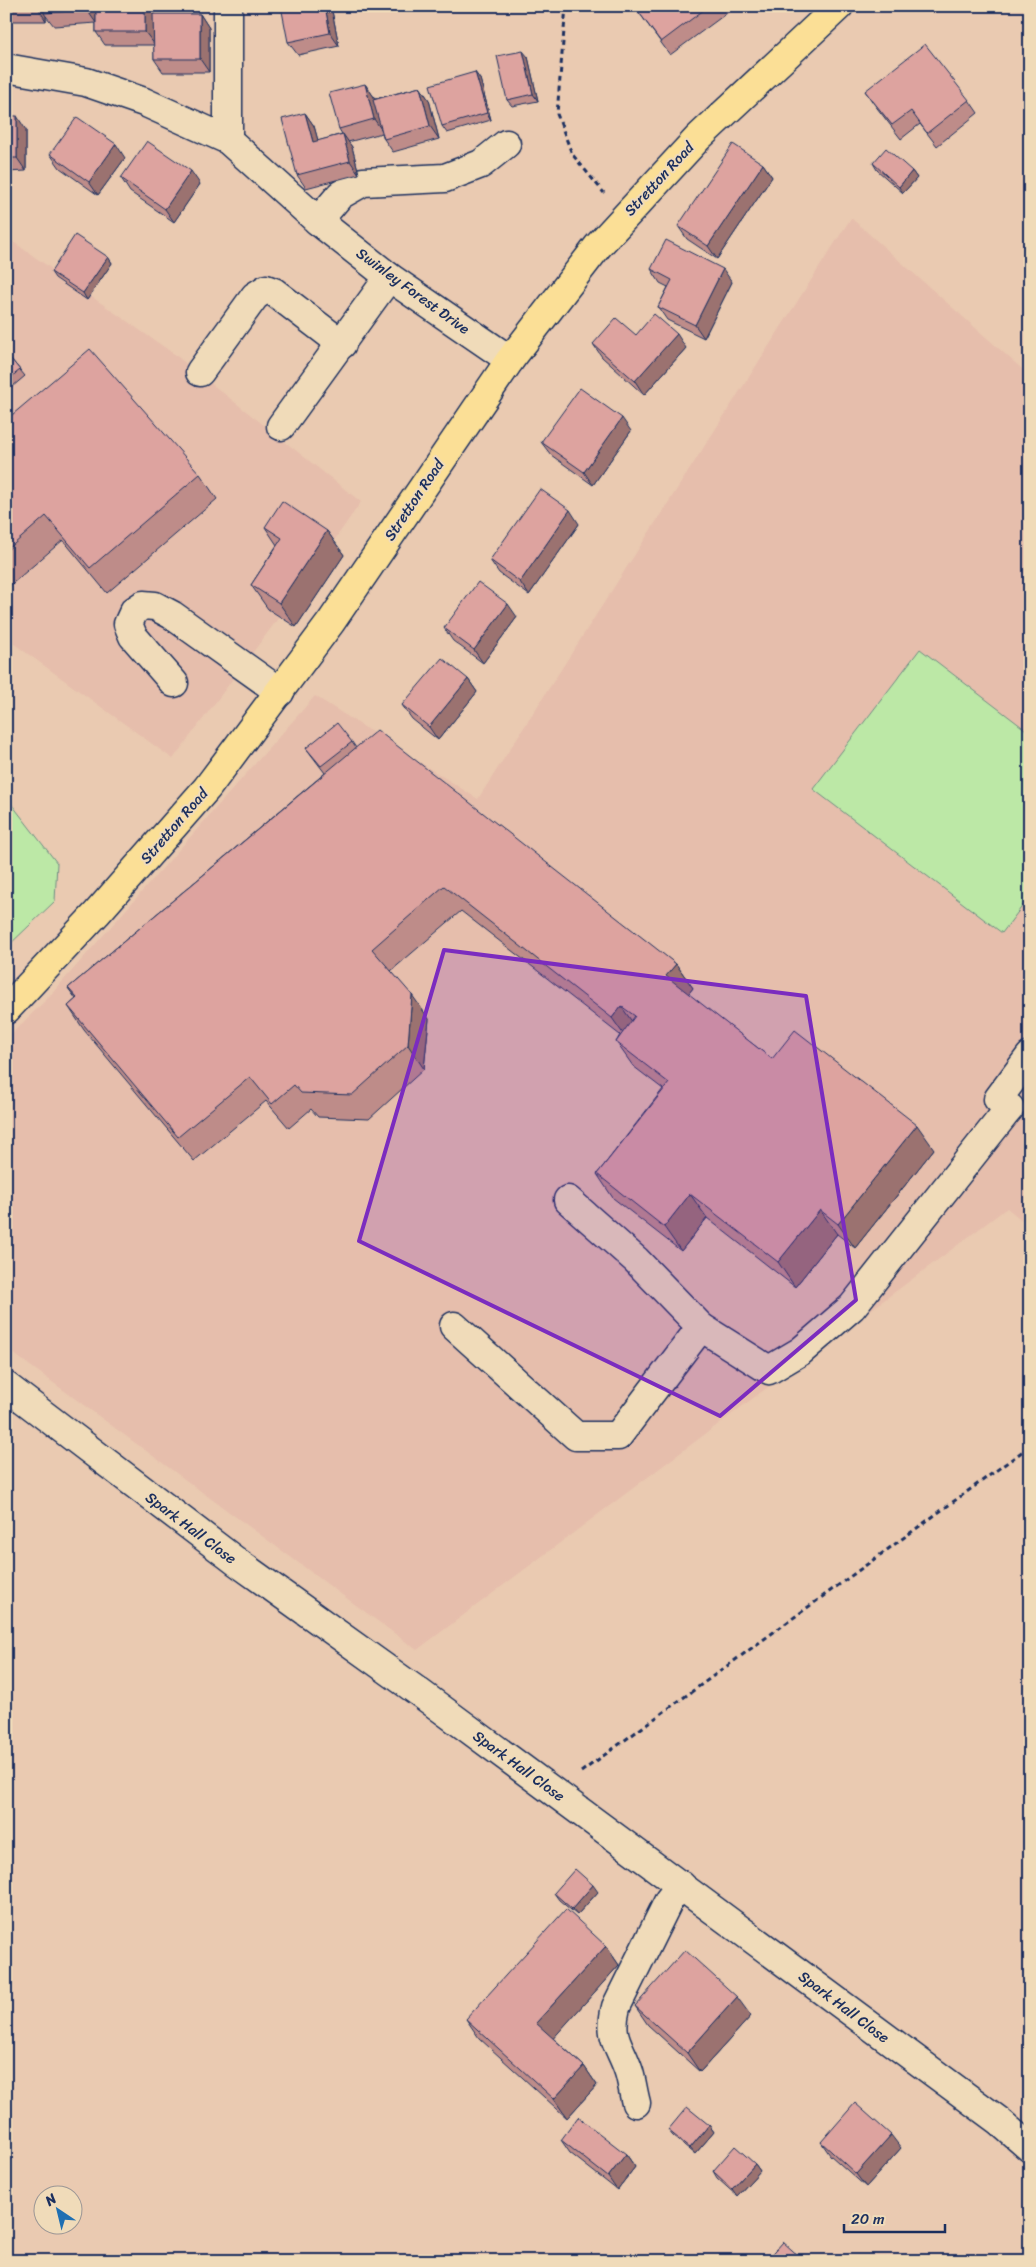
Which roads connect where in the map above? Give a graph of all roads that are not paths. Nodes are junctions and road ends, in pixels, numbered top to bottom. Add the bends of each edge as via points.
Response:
1 (228, 6) edge
2 (839, 6) edge
3 (6, 68) edge
4 (228, 140) junction
5 (506, 144) dead end
6 (318, 221) junction
7 (390, 276) junction
8 (342, 344) junction
9 (510, 360) junction
10 (200, 372) dead end
11 (281, 426) dead end
12 (174, 683) dead end
13 (280, 692) junction
14 (6, 1010) edge
15 (1030, 1056) edge
16 (568, 1200) dead end
17 (454, 1326) dead end
18 (701, 1327) junction
19 (6, 1386) edge
20 (680, 1885) junction
21 (636, 2103) dead end
22 (1030, 2148) edge

1 - 4 street
2 - 9 main road, Stretton Road via 698,138 626,214
3 - 4 street, Swinley Forest Drive via 86,82 144,102
4 - 6 street, Swinley Forest Drive
5 - 6 street via 481,164 445,178 363,182 340,195
6 - 7 street, Swinley Forest Drive
7 - 8 street
7 - 9 street, Swinley Forest Drive
8 - 10 street via 266,289 254,296
8 - 11 street
9 - 13 main road, Stretton Road
12 - 13 street via 133,636 128,624 134,611 142,605 155,606 172,615
13 - 14 main road, Stretton Road via 207,788
15 - 18 street via 998,1099 1010,1108 852,1307 801,1351 769,1370
16 - 18 street via 636,1260
17 - 18 street via 576,1436 618,1436
19 - 20 street, Spark Hall Close via 237,1562
20 - 21 street via 669,1900 616,2007 612,2022 614,2038 629,2071
20 - 22 street, Spark Hall Close

